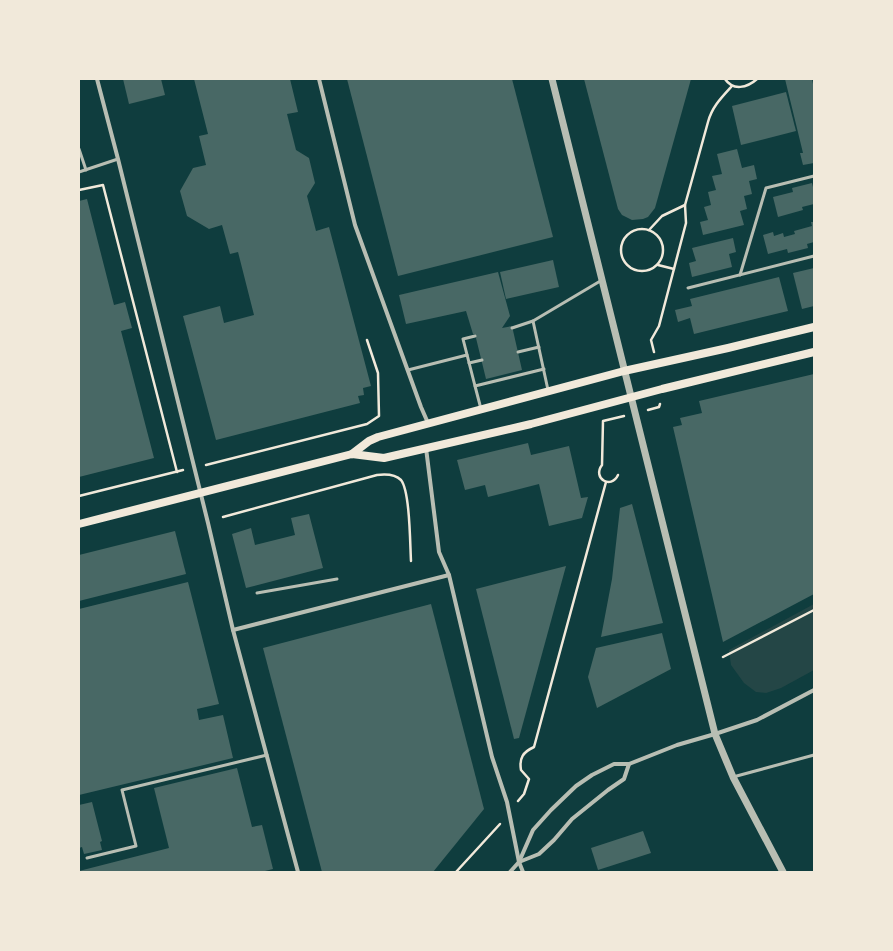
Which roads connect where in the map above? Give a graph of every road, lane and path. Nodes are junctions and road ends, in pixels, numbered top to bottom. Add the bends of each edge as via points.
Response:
1 (96, 79) edge
2 (319, 79) edge
3 (552, 79) edge
4 (725, 79) edge
5 (757, 79) edge
6 (732, 86) junction
7 (79, 149) edge
8 (118, 159) junction
9 (86, 170) junction
10 (79, 172) edge
11 (814, 176) edge
12 (79, 190) edge
13 (684, 205) junction
14 (649, 230) junction
15 (814, 256) edge
16 (658, 265) junction
17 (674, 269) junction
18 (740, 275) junction
19 (602, 280) junction
20 (688, 288) dead end
21 (533, 321) junction
22 (814, 326) edge
23 (512, 328) dead end
24 (475, 336) dead end
25 (653, 336) dead end
26 (367, 340) dead end
27 (539, 347) junction
28 (518, 352) dead end
29 (814, 352) edge
30 (467, 355) junction
31 (482, 360) dead end
32 (469, 363) junction
33 (544, 369) junction
34 (408, 370) junction
35 (624, 371) junction
36 (475, 386) junction
37 (549, 391) junction
38 (631, 397) junction
39 (481, 409) junction
40 (603, 421) dead end
41 (428, 423) junction
42 (426, 448) junction
43 (352, 454) junction
44 (194, 467) junction
45 (177, 472) junction
46 (618, 475) dead end
47 (606, 482) junction
48 (79, 496) edge
49 (223, 516) dead end
50 (79, 524) edge
51 (411, 561) dead end
52 (449, 575) junction
53 (337, 579) dead end
54 (257, 593) dead end
55 (814, 610) edge
56 (233, 630) junction
57 (723, 657) dead end
58 (814, 690) edge
59 (715, 734) junction
60 (267, 755) junction
61 (814, 755) edge
62 (629, 764) junction
63 (733, 777) junction
64 (524, 794) dead end
65 (500, 824) dead end
66 (87, 858) dead end
67 (519, 862) junction
68 (298, 872) edge
69 (456, 872) edge
70 (510, 872) edge
71 (523, 872) edge
72 (783, 872) edge

1 - 8 street
2 - 34 street via 355,225
3 - 19 street
4 - 6 path
5 - 6 path via 741,87
6 - 13 path via 717,101 710,115
7 - 9 lane
8 - 9 lane
8 - 44 street
9 - 10 lane
11 - 18 lane via 766,188
12 - 45 path via 103,185
13 - 14 path via 662,216
13 - 17 path via 686,223
14 - 16 path via 662,244 662,259
14 - 16 path via 640,229 627,235 622,241 620,254 632,270 646,272
15 - 18 lane
16 - 17 path
17 - 25 path via 659,326
18 - 20 lane
19 - 21 lane
19 - 35 street
21 - 23 lane
21 - 27 lane
22 - 35 main road
24 - 30 lane via 462,339
26 - 44 path via 378,373 379,416 367,424
27 - 28 lane
27 - 33 lane
29 - 38 main road
30 - 32 lane
30 - 34 lane
31 - 32 lane
32 - 36 lane
33 - 36 lane
33 - 37 lane
34 - 41 street
35 - 37 main road
35 - 38 street
36 - 39 lane
37 - 39 main road
38 - 42 main road via 531,424
38 - 59 street
39 - 41 main road
40 - 47 path via 602,465 599,473 601,479
41 - 43 main road via 378,436
42 - 43 main road via 384,458
42 - 52 street via 439,552
43 - 50 main road
44 - 45 path
44 - 56 street
45 - 48 path
46 - 47 path via 615,480
47 - 64 path via 534,747 521,758 521,770 529,779
49 - 51 path via 389,474 398,478 405,486
52 - 56 street
52 - 67 street via 492,757 508,807
53 - 54 lane
55 - 57 path
56 - 60 street
58 - 59 street via 757,720
59 - 62 street via 677,744
59 - 63 street
60 - 66 lane via 122,790 136,846
60 - 68 street
61 - 63 lane
62 - 67 street via 624,779 572,820 539,854
62 - 67 street via 614,764 576,786 533,830
63 - 72 street
65 - 69 path
67 - 70 street
67 - 71 street

